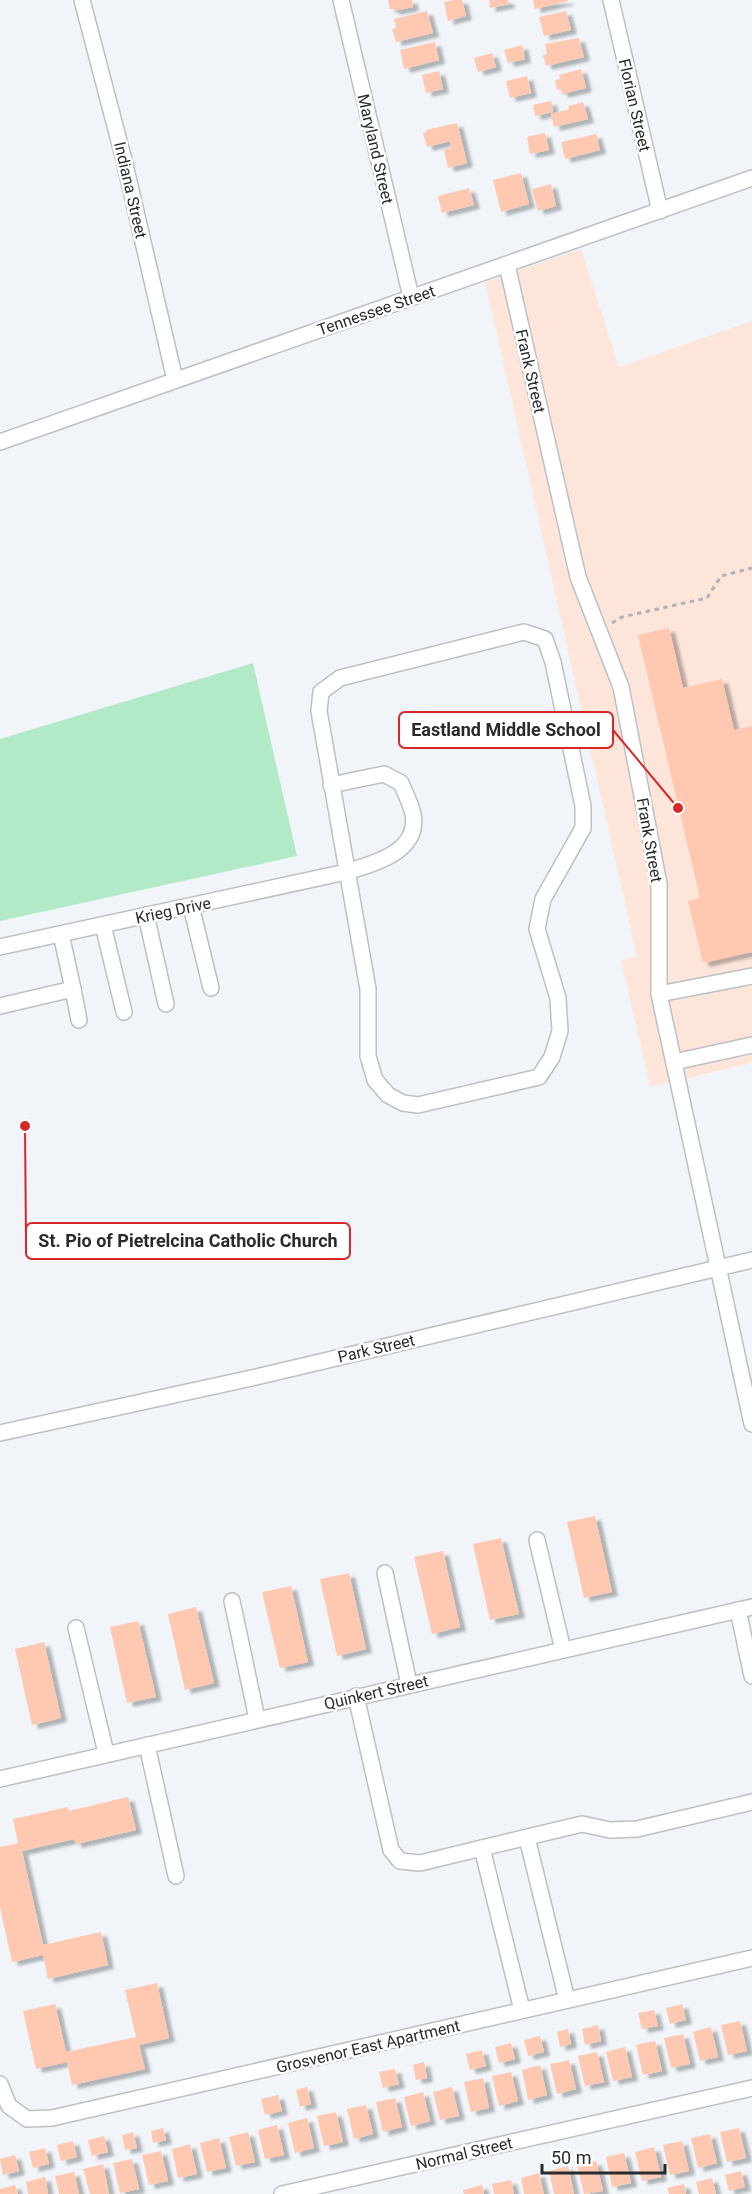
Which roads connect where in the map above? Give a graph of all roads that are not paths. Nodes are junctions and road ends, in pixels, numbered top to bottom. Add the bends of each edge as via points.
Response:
1 (82, 0) edge
2 (341, 0) edge
3 (611, 0) edge
4 (752, 178) edge
5 (660, 211) junction
6 (507, 265) junction
7 (411, 297) junction
8 (175, 380) junction
9 (0, 442) edge
10 (331, 785) junction
11 (346, 872) junction
12 (191, 906) junction
13 (146, 915) junction
14 (103, 925) junction
15 (61, 934) junction
16 (0, 947) edge
17 (752, 976) edge
18 (211, 988) dead end
19 (73, 989) junction
20 (659, 994) junction
21 (166, 1004) dead end
22 (0, 1006) edge
23 (124, 1012) dead end
24 (79, 1020) dead end
25 (752, 1045) edge
26 (674, 1062) junction
27 (752, 1260) edge
28 (718, 1268) junction
29 (752, 1424) edge
30 (0, 1433) edge
31 (537, 1540) dead end
32 (385, 1573) dead end
33 (232, 1600) dead end
34 (745, 1609) edge
35 (76, 1628) dead end
36 (562, 1650) junction
37 (752, 1676) edge
38 (409, 1684) junction
39 (356, 1696) junction
40 (257, 1719) junction
41 (147, 1745) junction
42 (106, 1753) junction
43 (0, 1779) edge
44 (752, 1802) edge
45 (527, 1838) junction
46 (482, 1848) junction
47 (176, 1876) dead end
48 (752, 1958) edge
49 (567, 2000) junction
50 (522, 2010) junction
51 (0, 2084) edge
52 (752, 2088) edge
53 (282, 2194) edge

1 - 8 street, Indiana Street
2 - 7 street, Maryland Street
3 - 5 street, Florian Street
4 - 5 street, Tennessee Street
5 - 6 street, Tennessee Street
6 - 7 street, Tennessee Street
6 - 20 street, Frank Street via 578,577 621,687 659,884
7 - 8 street, Tennessee Street
8 - 9 street, Tennessee Street
10 - 11 street
10 - 11 street, Krieg Drive via 384,774 401,783 413,815 412,834 399,850
10 - 11 street via 319,711 321,692 340,678 524,632 544,639 554,662 583,806 583,828 543,900 537,929 558,998 560,1031 552,1057 539,1077 418,1105 403,1104 388,1095 375,1080 368,1056 368,989
11 - 12 street, Krieg Drive
12 - 13 street, Krieg Drive
12 - 18 street
13 - 14 street, Krieg Drive
13 - 21 street
14 - 15 street, Krieg Drive
14 - 23 street
15 - 16 street, Krieg Drive
15 - 19 street
17 - 20 street
19 - 22 street
19 - 24 street
20 - 26 street, Frank Street
25 - 26 street
26 - 28 street, Frank Street
27 - 28 street, Park Street
28 - 29 street, Frank Street
28 - 30 street, Park Street
31 - 36 street
32 - 38 street
33 - 40 street
34 - 36 street, Quinkert Street
34 - 37 street
35 - 42 street
36 - 38 street, Quinkert Street
38 - 39 street, Quinkert Street
39 - 40 street, Quinkert Street
39 - 46 street via 391,1850 400,1861 420,1863
40 - 41 street, Quinkert Street
41 - 42 street, Quinkert Street
41 - 47 street
42 - 43 street, Quinkert Street
44 - 45 street via 637,1829 609,1830 582,1824
45 - 46 street
45 - 49 street
46 - 50 street
48 - 49 street, Grosvenor East Apartment
49 - 50 street, Grosvenor East Apartment
50 - 51 street, Grosvenor East Apartment via 52,2118 27,2119 9,2106
52 - 53 street, Normal Street

